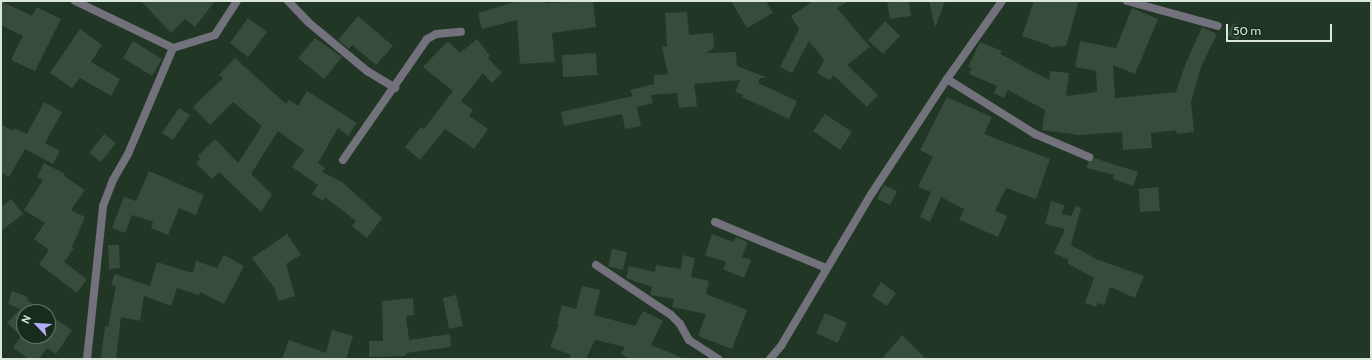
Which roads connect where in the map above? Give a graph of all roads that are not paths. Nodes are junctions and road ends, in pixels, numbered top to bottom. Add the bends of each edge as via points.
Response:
1 (75, 1) edge
2 (237, 1) edge
3 (288, 1) edge
4 (1002, 1) edge
5 (1127, 1) edge
6 (1218, 26) dead end
7 (461, 32) dead end
8 (173, 48) junction
9 (947, 79) junction
10 (395, 88) junction
11 (1089, 157) dead end
12 (343, 160) dead end
13 (715, 222) dead end
14 (596, 265) dead end
15 (826, 268) junction
16 (87, 359) edge
17 (718, 359) edge
18 (770, 359) edge

1 - 8 street
2 - 8 street via 215,35
3 - 10 street via 308,22 366,71
4 - 9 street
5 - 6 street
7 - 10 street via 436,34 427,39
8 - 16 street via 103,206
9 - 11 street via 1035,134
9 - 15 street
10 - 12 street
13 - 15 street
14 - 17 street via 671,315 680,324 689,340
15 - 18 street via 781,346

